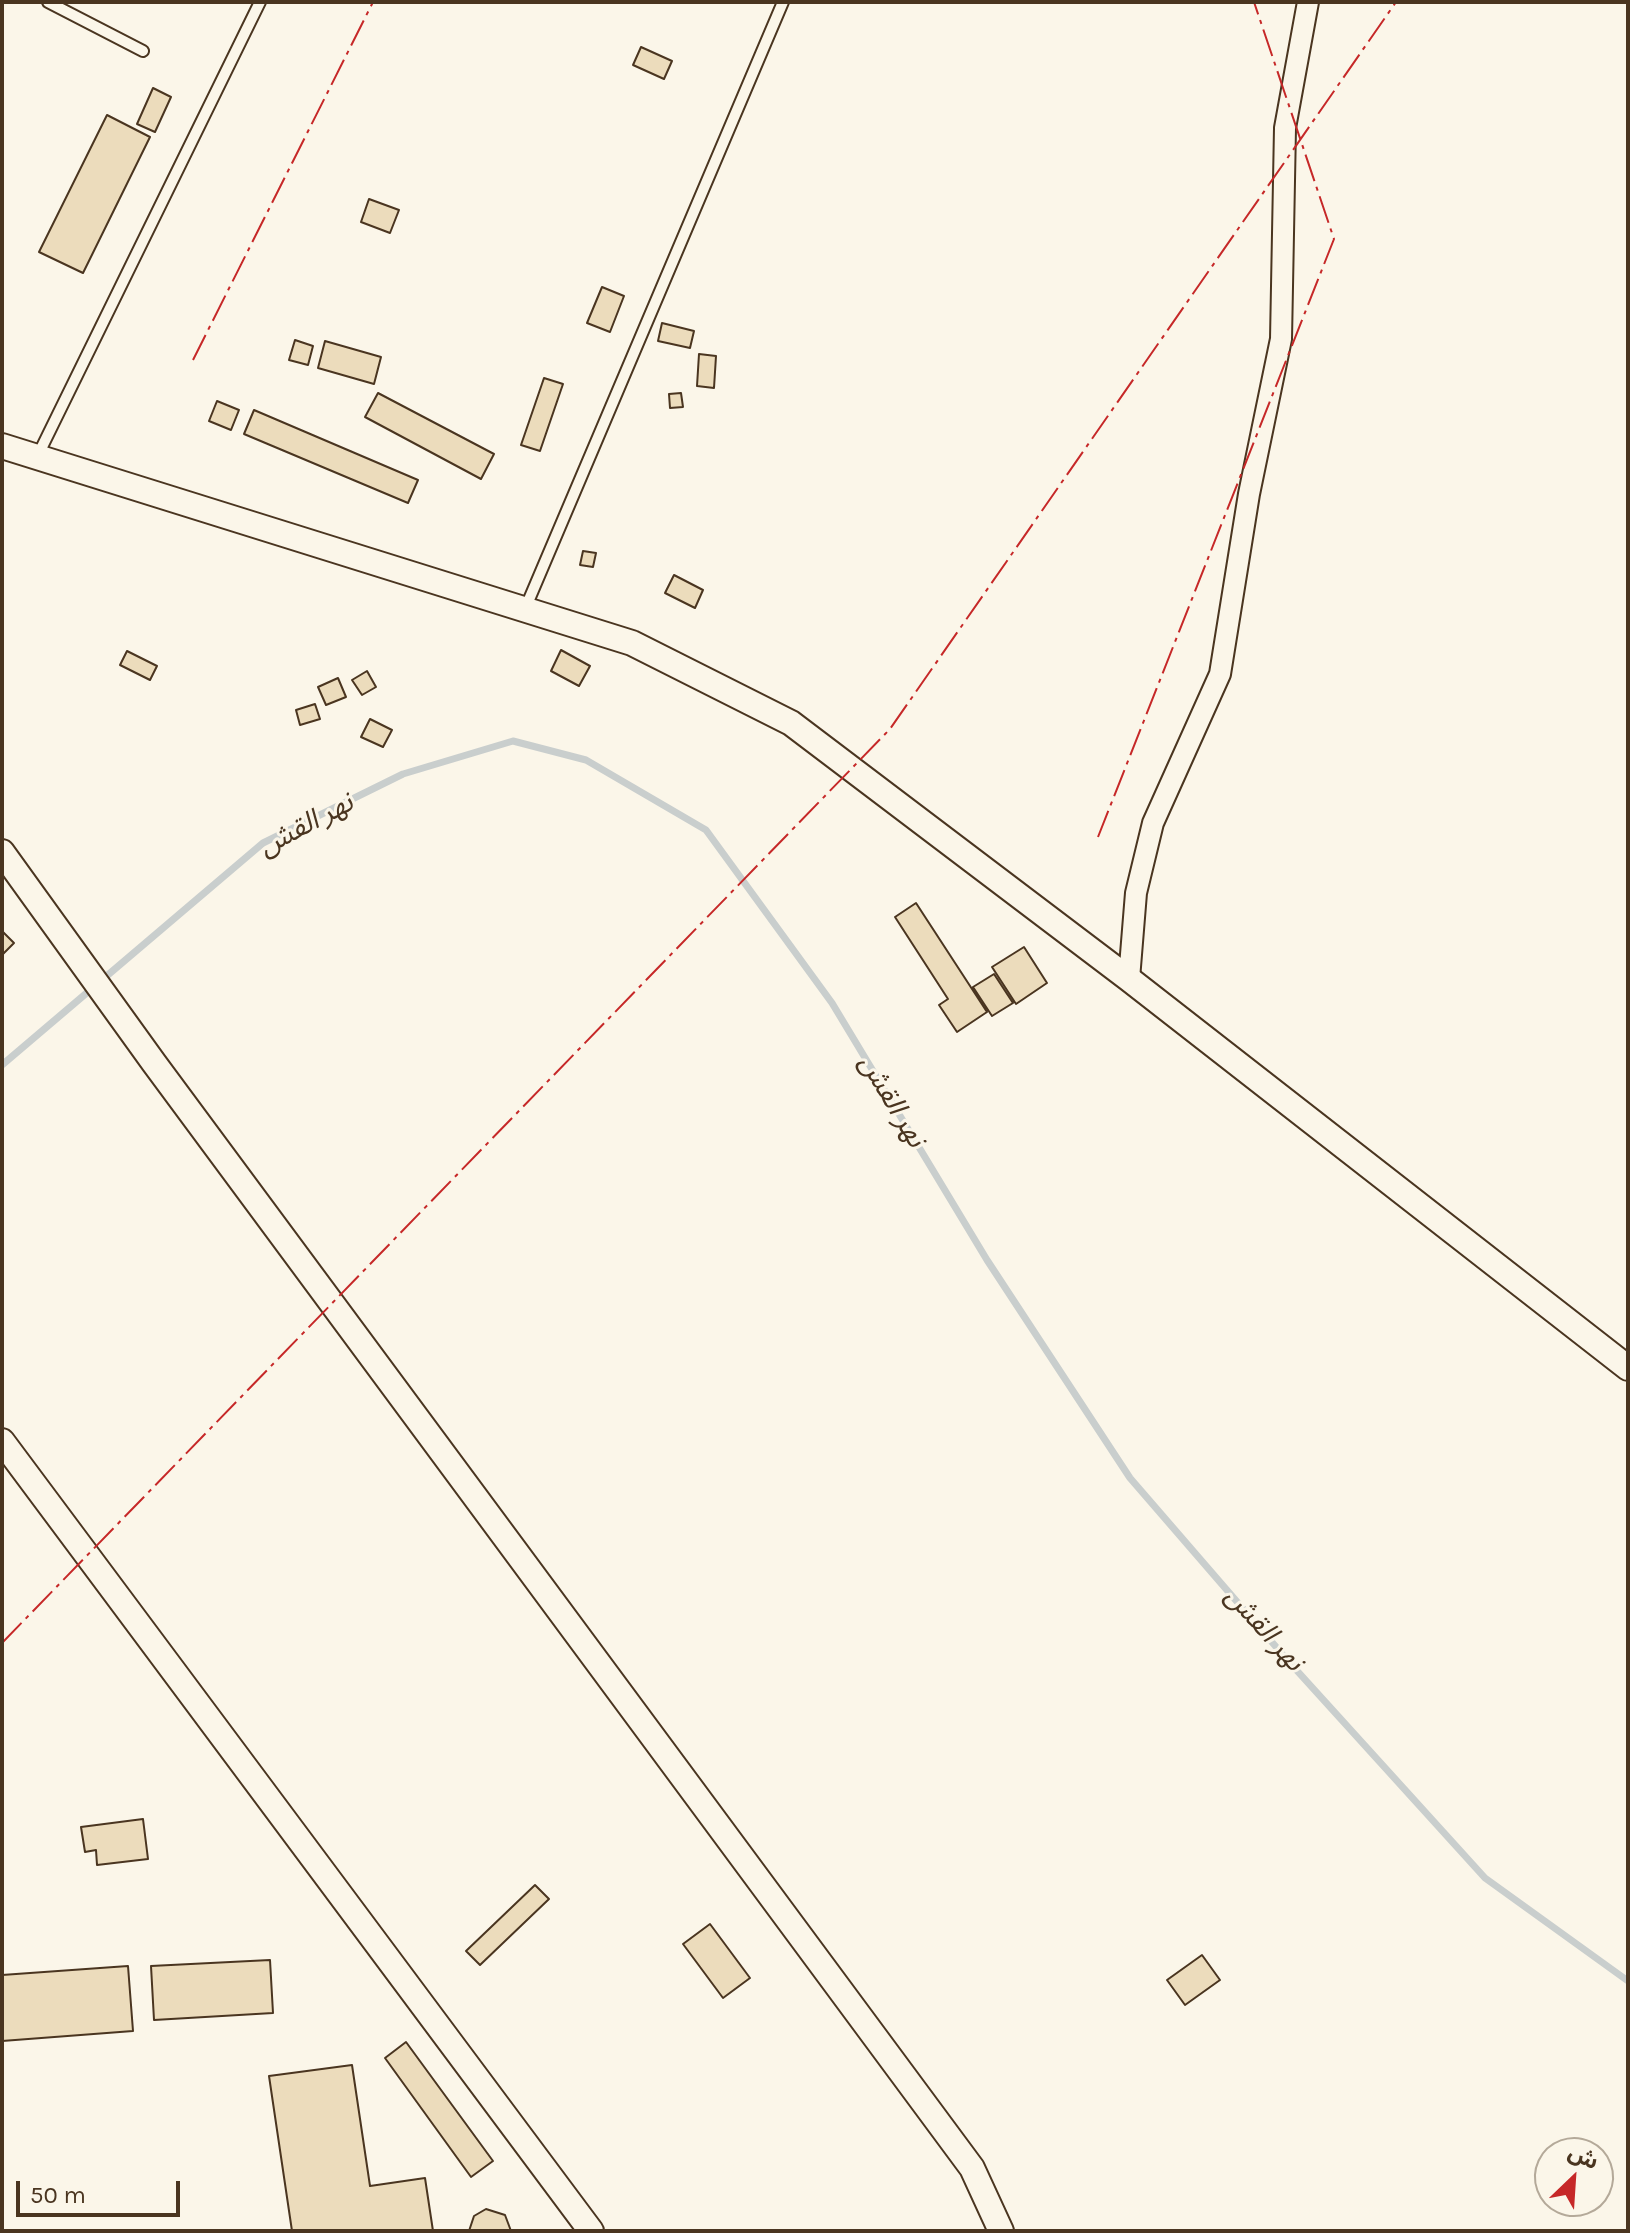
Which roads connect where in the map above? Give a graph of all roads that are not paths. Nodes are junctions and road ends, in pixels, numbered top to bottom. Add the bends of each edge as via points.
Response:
1 (48, 2) edge
2 (260, 2) edge
3 (783, 2) edge
4 (1308, 2) edge
5 (143, 51) dead end
6 (2, 446) edge
7 (37, 457) junction
8 (525, 609) junction
9 (2, 852) edge
10 (1129, 979) junction
11 (1628, 1368) edge
12 (2, 1441) edge
13 (591, 2231) edge
14 (1001, 2231) edge

1 - 5 lane
2 - 7 lane
3 - 8 lane
4 - 10 street via 1285,128 1281,339 1220,674 1153,823 1136,893
6 - 7 street
7 - 8 street
8 - 10 street via 632,643 791,723
9 - 14 street via 972,2168
10 - 11 street
12 - 13 street

